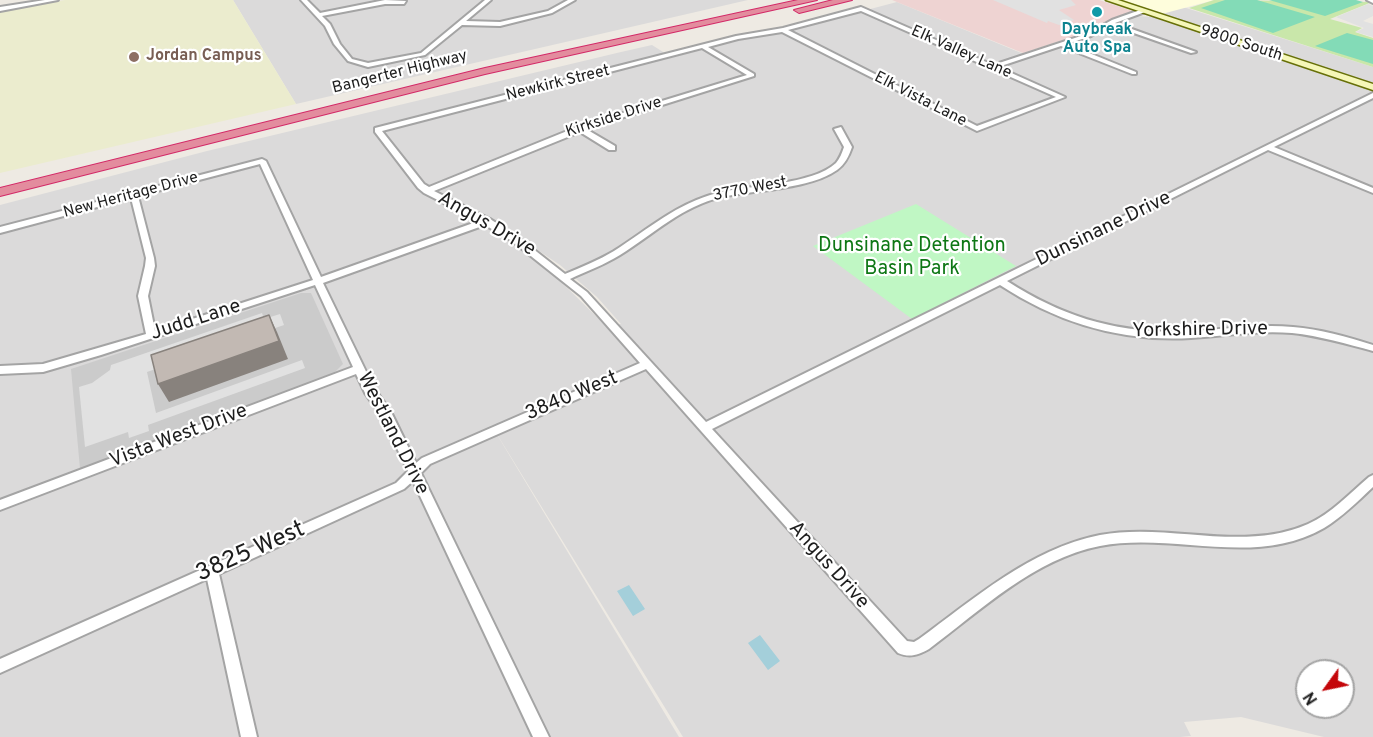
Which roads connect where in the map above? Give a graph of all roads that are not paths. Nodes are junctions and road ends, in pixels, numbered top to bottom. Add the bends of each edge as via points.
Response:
1 (55, 0) edge
2 (304, 0) edge
3 (488, 0) edge
4 (572, 0) edge
5 (760, 0) edge
6 (788, 0) edge
7 (812, 0) edge
8 (847, 0) edge
9 (1110, 0) edge
10 (404, 2) dead end
11 (0, 9) edge
12 (861, 9) joint
13 (1143, 11) junction
14 (318, 15) junction
15 (460, 23) junction
16 (1110, 23) junction
17 (783, 30) junction
18 (1061, 44) junction
19 (703, 46) junction
20 (1193, 52) dead end
21 (992, 66) junction
22 (1134, 73) dead end
23 (1373, 87) edge
24 (1373, 95) edge
25 (1062, 97) joint
26 (357, 100) junction
27 (580, 129) junction
28 (838, 129) dead end
29 (378, 130) joint
30 (612, 148) dead end
31 (1269, 148) junction
32 (141, 152) junction
33 (262, 162) joint
34 (0, 182) edge
35 (1373, 190) edge
36 (428, 191) junction
37 (0, 194) edge
38 (134, 195) junction
39 (487, 221) junction
40 (0, 230) edge
41 (566, 277) junction
42 (1000, 281) junction
43 (317, 282) junction
44 (151, 336) junction
45 (1373, 348) edge
46 (648, 364) junction
47 (359, 369) junction
48 (0, 370) edge
49 (704, 428) junction
50 (495, 430) joint
51 (414, 473) junction
52 (1373, 480) edge
53 (0, 505) edge
54 (212, 570) junction
55 (0, 666) edge
56 (249, 737) edge
57 (542, 737) edge

1 - 11 street
2 - 14 street
3 - 15 street
4 - 15 street via 550,12 500,24
5 - 26 highway via 523,54
6 - 26 highway, Bangerter Highway
7 - 26 highway, Bangerter Highway
8 - 26 highway
9 - 13 main road, 9800 South
10 - 14 street
12 - 17 street, Newkirk Street
12 - 21 street, Elk Valley Lane
13 - 16 street
13 - 23 main road, 9800 South
14 - 15 street via 350,60 372,65 423,54
16 - 18 street
16 - 20 street
17 - 19 street, Newkirk Street
17 - 25 street, Elk Vista Lane via 977,129
18 - 21 street
18 - 22 street
19 - 27 street, Kirkside Drive via 752,75
19 - 29 street, Newkirk Street
21 - 25 street, Elk Valley Lane
24 - 31 street, Dunsinane Drive
26 - 32 highway, Bangerter Highway
27 - 30 street
27 - 36 street, Kirkside Drive
28 - 41 street, 3770 West via 848,147 836,168 802,181 736,190 704,199 675,213 621,251
29 - 36 street, Angus Drive
31 - 35 street
31 - 42 street, Dunsinane Drive
32 - 34 highway, Bangerter Highway
32 - 37 highway
33 - 38 street, New Heritage Drive
33 - 43 street, Westland Drive
36 - 39 street, Angus Drive
38 - 40 street, New Heritage Drive
38 - 44 street via 150,258 143,296
39 - 41 street, Angus Drive
39 - 43 street, Judd Lane
41 - 46 street, Angus Drive
42 - 45 street, Yorkshire Drive via 1050,310 1130,333 1292,330
42 - 49 street, Dunsinane Drive
43 - 44 street, Judd Lane
43 - 47 street, Westland Drive
44 - 48 street, Judd Lane via 43,368
46 - 49 street, Angus Drive
46 - 50 street, 3840 West
47 - 51 street, Westland Drive via 387,415
47 - 53 street, Vista West Drive
49 - 52 street, Angus Drive via 903,648 915,649 1028,568 1073,547 1130,537 1278,539 1325,520
50 - 51 street, 3825 West via 426,461
51 - 54 street, 3825 West via 400,486
51 - 57 street, Westland Drive
54 - 55 street, 3825 West
54 - 56 street

